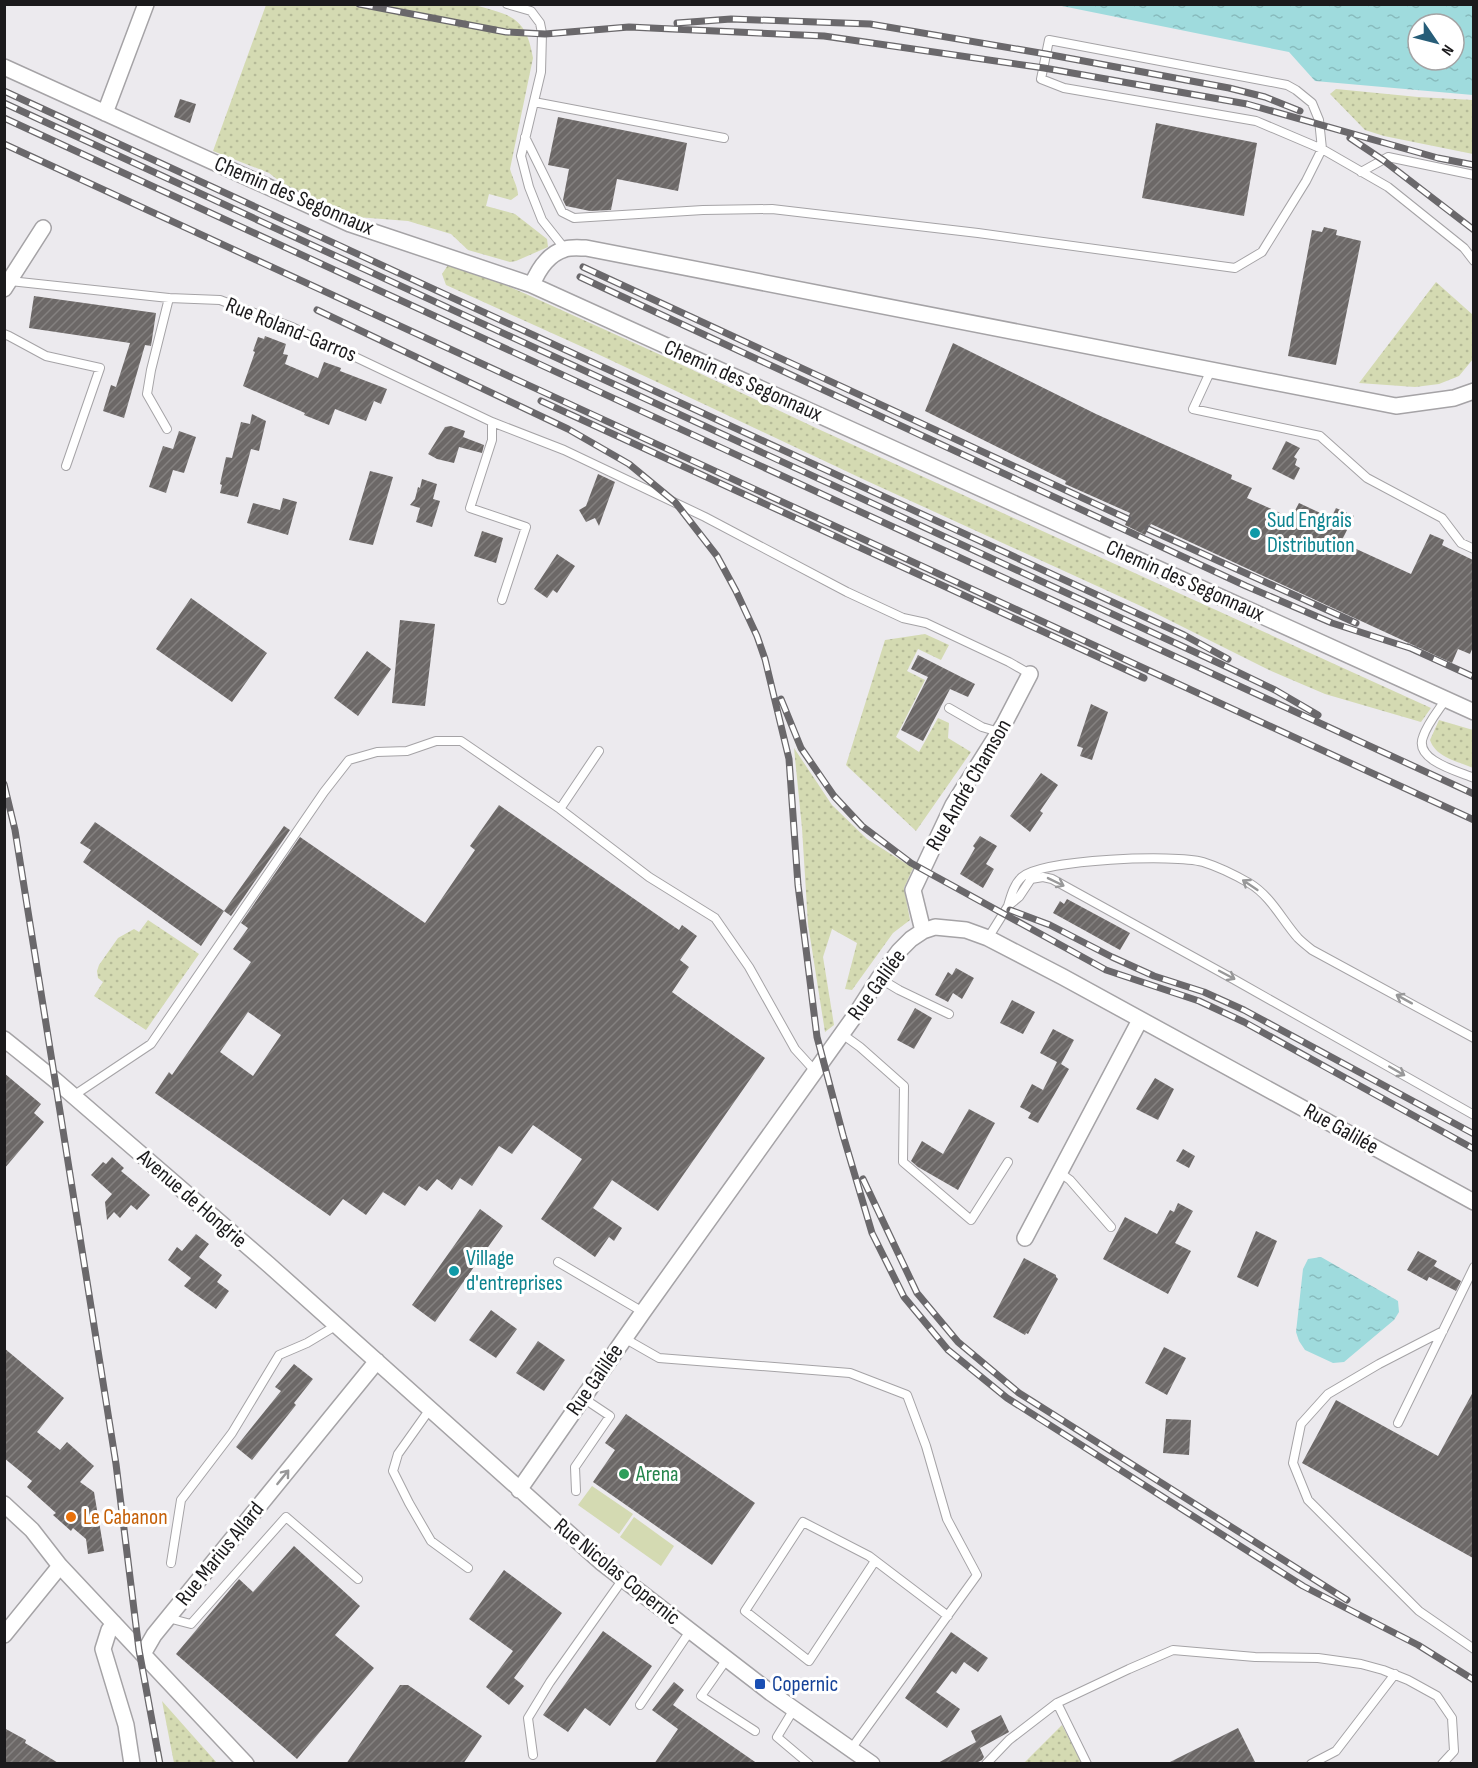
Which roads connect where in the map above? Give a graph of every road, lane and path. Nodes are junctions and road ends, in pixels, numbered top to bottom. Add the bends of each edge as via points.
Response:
1 (146, 4) edge
2 (507, 4) edge
3 (4, 68) edge
4 (534, 102) junction
5 (105, 113) junction
6 (525, 137) junction
7 (724, 138) dead end
8 (1322, 149) junction
9 (1361, 172) junction
10 (1473, 175) edge
11 (43, 228) dead end
12 (565, 249) junction
13 (1473, 261) edge
14 (6, 283) edge
15 (532, 285) junction
16 (169, 298) junction
17 (4, 334) edge
18 (1211, 370) junction
19 (1473, 391) edge
20 (492, 422) junction
21 (167, 429) dead end
22 (66, 466) dead end
23 (1473, 549) edge
24 (502, 600) dead end
25 (1029, 674) joint
26 (1446, 699) junction
27 (949, 708) dead end
28 (1473, 712) edge
29 (999, 732) junction
30 (599, 751) dead end
31 (1473, 778) edge
32 (560, 809) junction
33 (1008, 906) junction
34 (923, 931) junction
35 (988, 939) junction
36 (879, 978) junction
37 (949, 1014) dead end
38 (1140, 1020) junction
39 (842, 1034) junction
40 (1473, 1038) edge
41 (5, 1041) edge
42 (815, 1071) junction
43 (73, 1096) junction
44 (1473, 1115) edge
45 (1008, 1162) dead end
46 (1059, 1172) junction
47 (1473, 1202) edge
48 (1111, 1227) dead end
49 (1024, 1238) dead end
50 (558, 1262) dead end
51 (1473, 1267) edge
52 (643, 1311) junction
53 (337, 1325) junction
54 (1443, 1331) junction
55 (624, 1338) junction
56 (377, 1361) junction
57 (583, 1398) junction
58 (430, 1409) junction
59 (1398, 1423) dead end
60 (519, 1490) junction
61 (576, 1491) dead end
62 (4, 1504) edge
63 (875, 1561) junction
64 (171, 1563) dead end
65 (60, 1566) junction
66 (468, 1568) dead end
67 (358, 1579) dead end
68 (623, 1579) junction
69 (948, 1616) junction
70 (168, 1618) junction
71 (114, 1623) junction
72 (690, 1631) junction
73 (4, 1635) edge
74 (1473, 1649) edge
75 (143, 1654) junction
76 (727, 1659) junction
77 (1395, 1674) junction
78 (1057, 1703) junction
79 (640, 1705) dead end
80 (794, 1709) junction
81 (755, 1731) dead end
82 (851, 1749) junction
83 (533, 1755) dead end
84 (132, 1764) edge
85 (246, 1764) edge
86 (809, 1764) edge
87 (872, 1764) edge
88 (986, 1764) edge
89 (1087, 1764) edge
90 (1311, 1764) edge
91 (1442, 1764) edge

1 - 5 street
2 - 4 lane via 531,11 543,33 541,72
3 - 5 street, Chemin des Segonnaux
4 - 6 lane
4 - 7 lane
5 - 15 street, Chemin des Segonnaux via 350,224
6 - 8 lane via 562,212 574,218 772,209 1235,268 1262,252
6 - 12 lane via 521,156 529,187 542,220
8 - 8 lane via 1256,121 1064,88 1041,79 1049,40 1287,85 1312,103 1319,120
8 - 9 lane
9 - 10 lane via 1388,157
9 - 13 lane via 1396,194 1464,248
11 - 14 street
12 - 15 street via 546,261
12 - 18 street via 586,248
14 - 16 lane, Rue Roland-Garros
15 - 26 street, Chemin des Segonnaux
16 - 20 lane, Rue Roland-Garros via 220,300 292,327
16 - 21 lane via 147,394
17 - 22 lane via 46,357 100,368
18 - 19 street via 1396,406 1454,398
18 - 23 lane via 1193,409 1320,436 1367,478 1442,518 1461,543
20 - 24 lane via 492,441 470,508 526,527
20 - 25 lane, Rue Roland-Garros via 564,450 705,517 847,592 903,618 926,623
25 - 29 street, Rue André Chamson
26 - 28 street, Chemin des Segonnaux
26 - 31 lane via 1421,746 1435,762
27 - 29 lane
29 - 34 street, Rue André Chamson via 953,805 913,890
30 - 32 lane
32 - 42 lane via 649,877 715,918 749,967 795,1049
32 - 43 lane via 461,741 436,741 406,751 377,752 348,760 152,1044
33 - 35 lane
40 -> 33 lane via 1312,950 1272,902 1252,885 1202,862 1125,859 1046,867 1021,878
33 -> 44 lane via 1031,879 1052,879
34 - 35 street, Rue Galilée via 950,928
34 - 36 street, Rue Galilée via 899,951
35 - 38 street, Rue Galilée
36 - 37 lane
36 - 39 street, Rue Galilée
38 - 46 street
38 - 47 street, Rue Galilée
39 - 42 street, Rue Galilée
39 - 45 lane via 904,1086 903,1162 971,1220
41 - 43 street, Avenue de Hongrie
42 - 52 street, Rue Galilée
43 - 53 street, Avenue de Hongrie
46 - 48 lane
46 - 49 street
50 - 52 lane
51 - 54 lane
52 - 55 street, Rue Galilée
53 - 56 street, Avenue de Hongrie
53 - 64 lane via 279,1355 232,1433 181,1500
54 - 59 lane
54 - 74 lane via 1328,1395 1302,1424 1293,1463 1308,1500 1419,1611
55 - 57 street, Rue Galilée
55 - 69 lane via 659,1358 849,1373 907,1395 947,1519 978,1575
56 - 58 street, Rue Nicolas Copernic
70 -> 56 street, Rue Marius Allard
57 - 60 street, Rue Galilée
57 - 61 lane via 610,1416 575,1467
58 - 60 street, Rue Nicolas Copernic
58 - 66 lane via 398,1454 393,1471 431,1541
60 - 68 street, Rue Nicolas Copernic
62 - 65 street via 32,1530
63 - 63 lane via 803,1522 745,1611 809,1661
63 - 69 lane
65 - 71 street
65 - 73 street
67 - 70 lane via 286,1516 190,1624
68 - 72 street, Rue Nicolas Copernic
68 - 83 lane via 528,1718
69 - 82 lane
70 - 75 street, Rue Marius Allard
71 - 75 street
71 - 84 street via 103,1649 126,1725
72 - 76 street, Rue Nicolas Copernic
72 - 79 lane
75 - 85 street
76 - 80 street, Rue Nicolas Copernic
76 - 81 lane via 701,1696
77 - 78 lane via 1318,1658 1173,1650
77 - 90 lane via 1336,1751
77 - 91 lane via 1437,1696 1452,1718 1454,1751
78 - 88 lane via 1009,1740
78 - 89 lane
80 - 82 street, Rue Nicolas Copernic
80 - 86 lane via 777,1737
82 - 87 street, Rue Nicolas Copernic

